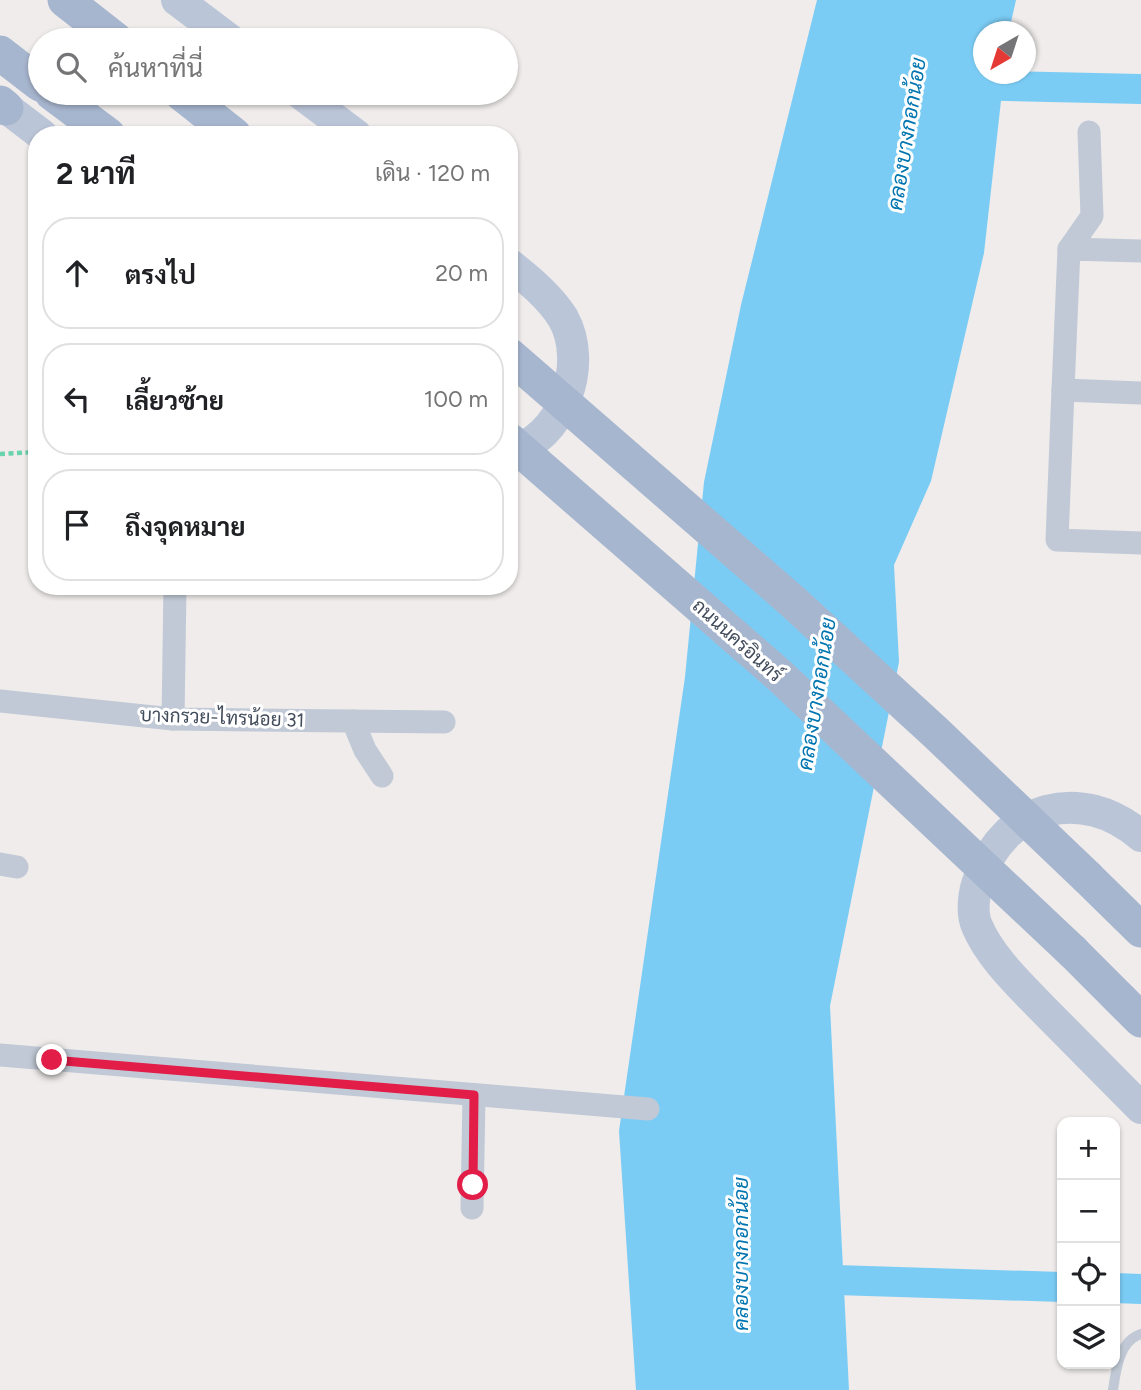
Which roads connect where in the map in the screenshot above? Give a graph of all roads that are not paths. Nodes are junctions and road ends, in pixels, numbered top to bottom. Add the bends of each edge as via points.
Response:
1 (65, 0) edge
2 (177, 0) edge
3 (101, 28) edge
4 (214, 28) edge
5 (0, 53) edge
6 (28, 75) edge
7 (2, 105) edge
8 (68, 105) edge
9 (196, 105) edge
10 (316, 105) edge
11 (30, 126) edge
12 (96, 126) edge
13 (223, 126) edge
14 (344, 126) edge
15 (1089, 132) dead end
16 (1069, 248) junction
17 (1141, 251) edge
18 (518, 272) edge
19 (518, 363) edge
20 (1063, 390) junction
21 (1141, 393) edge
22 (518, 448) edge
23 (518, 448) edge
24 (1141, 543) edge
25 (175, 595) edge
26 (0, 701) edge
27 (173, 719) junction
28 (353, 721) junction
29 (444, 722) dead end
30 (382, 776) dead end
31 (1141, 836) edge
32 (1141, 930) edge
33 (1141, 1020) edge
34 (0, 1055) edge
35 (474, 1095) junction
36 (1141, 1108) edge
37 (648, 1109) dead end
38 (472, 1208) dead end
39 (1141, 1334) edge
40 (1113, 1390) edge

1 - 3 main road
2 - 4 main road
5 - 6 main road
7 - 11 main road
8 - 12 main road
9 - 13 main road
10 - 14 main road
15 - 16 street via 1091,216
16 - 17 street
16 - 20 street
18 - 22 main road via 563,318 573,351 572,380 561,411 537,438
19 - 32 main road, bridge via 803,610
20 - 21 street
20 - 24 street via 1057,540
23 - 33 main road, ถนนนครอินทร์, bridge via 779,676
25 - 27 street
26 - 27 street, บางกรวย-ไทรน้อย 31
27 - 28 street, บางกรวย-ไทรน้อย 31
28 - 29 street, บางกรวย-ไทรน้อย 31
28 - 30 street
31 - 36 main road via 1096,810 1061,807 1035,814 1006,832 986,857 975,890 975,924 995,956 1028,993
34 - 35 street
35 - 37 street
35 - 38 street
39 - 40 lane via 1133,1336 1119,1357

